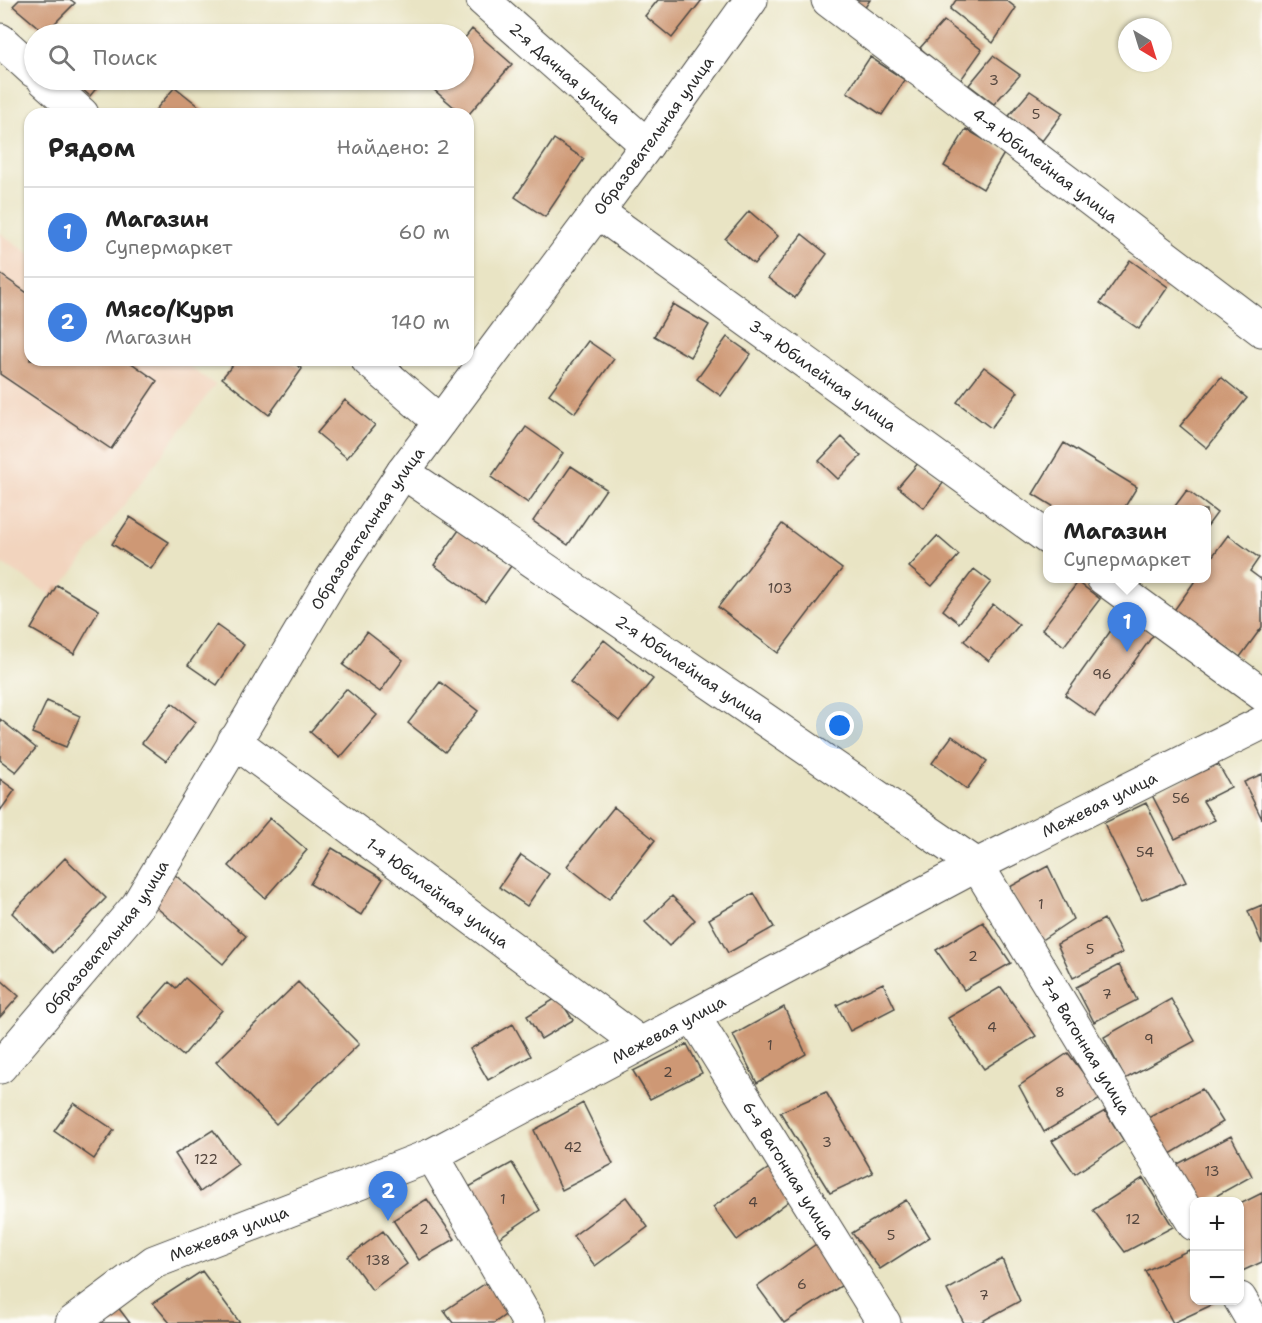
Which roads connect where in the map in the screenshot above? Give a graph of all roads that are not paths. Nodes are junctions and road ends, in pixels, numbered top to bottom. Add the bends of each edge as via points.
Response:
1 (483, 0) edge
2 (751, 0) edge
3 (828, 0) edge
4 (0, 40) edge
5 (24, 62) edge
6 (55, 90) edge
7 (75, 108) edge
8 (647, 145) junction
9 (598, 212) junction
10 (1262, 330) edge
11 (375, 366) edge
12 (440, 422) junction
13 (403, 472) junction
14 (1043, 535) edge
15 (1109, 583) edge
16 (1262, 694) edge
17 (1262, 723) edge
18 (234, 741) junction
19 (977, 865) junction
20 (694, 1017) junction
21 (641, 1044) junction
22 (0, 1067) edge
23 (432, 1155) junction
24 (1190, 1217) edge
25 (1243, 1305) edge
26 (72, 1323) edge
27 (529, 1323) edge
28 (884, 1323) edge
29 (1254, 1323) edge

1 - 8 street, 2-я Дачная улица
2 - 8 street, Образовательная улица
3 - 10 street, 4-я Юбилейная улица
4 - 5 street
6 - 7 street
8 - 9 street, Образовательная улица
9 - 12 street, Образовательная улица
9 - 14 street, 3-я Юбилейная улица
11 - 12 street
12 - 13 street, Образовательная улица
13 - 18 street, Образовательная улица via 332,579
13 - 19 street, 2-я Юбилейная улица
15 - 16 street
17 - 19 street, Межевая улица
18 - 21 street, 1-я Юбилейная улица
18 - 22 street, Образовательная улица via 138,906
19 - 20 street, Межевая улица
19 - 24 street, 7-я Вагонная улица
20 - 21 street, Межевая улица
20 - 28 street, 6-я Вагонная улица
21 - 23 street, Межевая улица
23 - 26 street, Межевая улица via 154,1262
23 - 27 street
25 - 29 street

